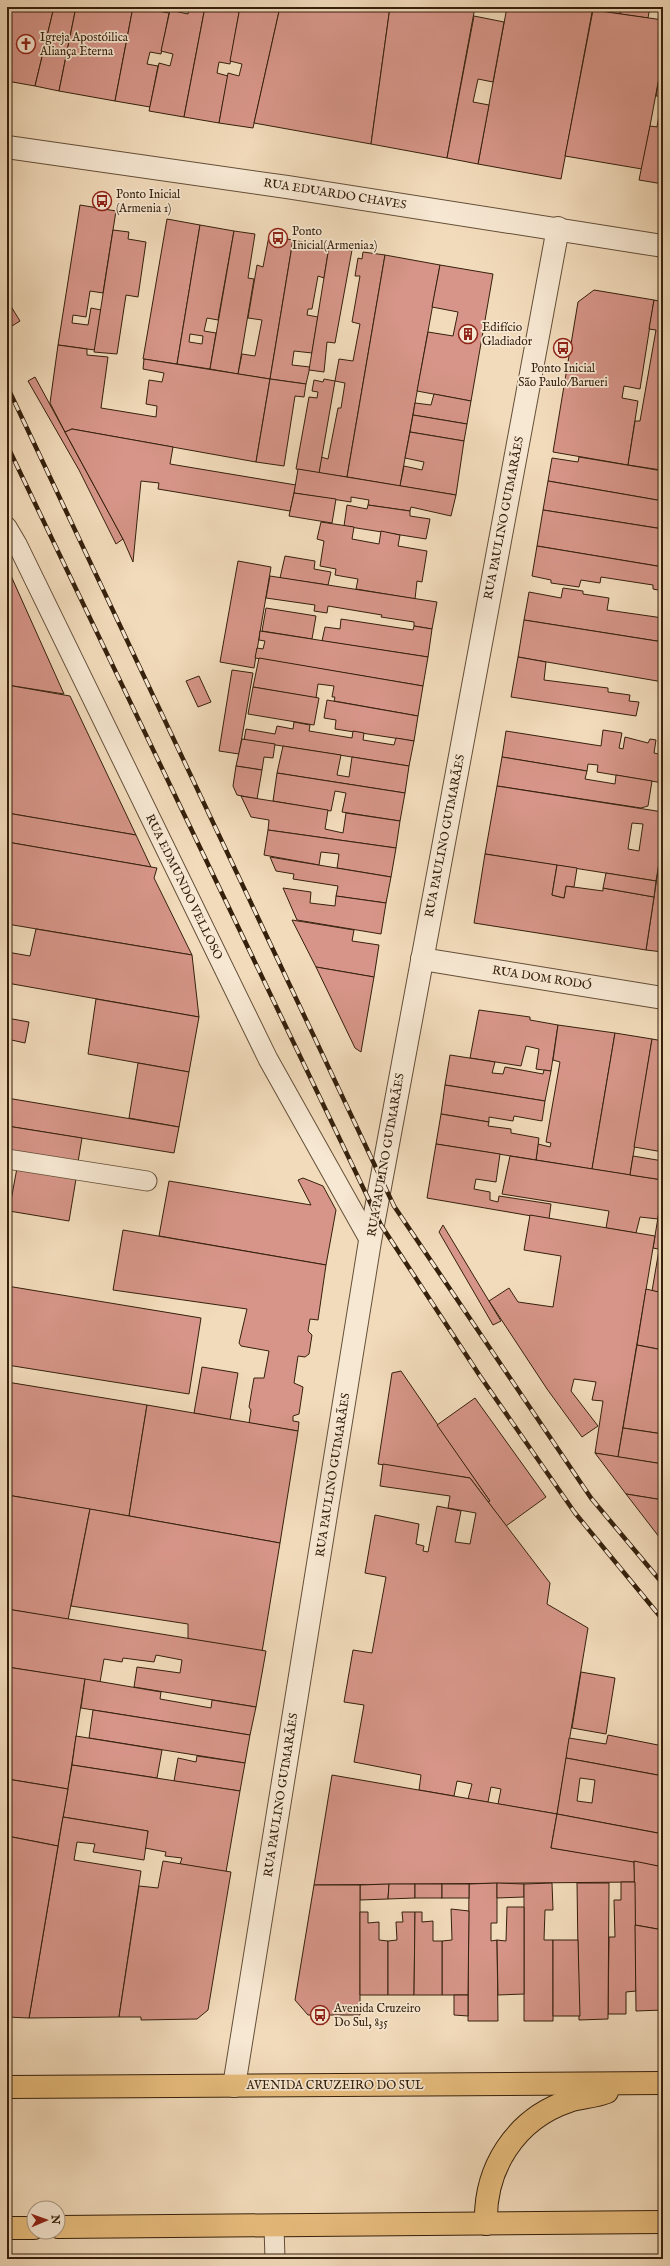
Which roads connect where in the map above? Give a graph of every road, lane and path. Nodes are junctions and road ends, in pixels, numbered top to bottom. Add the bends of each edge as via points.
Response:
1 (7, 147) edge
2 (558, 228) junction
3 (663, 246) edge
4 (7, 527) edge
5 (422, 959) junction
6 (663, 998) edge
7 (7, 1160) edge
8 (147, 1181) dead end
9 (370, 1241) junction
10 (627, 2083) junction
11 (663, 2083) edge
12 (234, 2086) junction
13 (7, 2087) edge
14 (663, 2222) edge
15 (486, 2224) junction
16 (274, 2227) junction
17 (7, 2228) edge
18 (26, 2228) edge
19 (66, 2228) edge
20 (275, 2259) edge

1 - 2 street, RUA EDUARDO CHAVES
2 - 3 street, RUA EDUARDO CHAVES
2 - 5 street, RUA PAULINO GUIMARÃES
4 - 9 lane, RUA EDMUNDO VELLOSO via 268,1059
5 - 6 street, RUA DOM RODÓ
5 - 9 street, RUA PAULINO GUIMARÃES
7 - 8 lane
9 - 12 street, RUA PAULINO GUIMARÃES
10 - 11 main road, AVENIDA CRUZEIRO DO SUL
10 - 12 main road, AVENIDA CRUZEIRO DO SUL
10 - 15 main road via 598,2096 569,2101 549,2110 520,2131 495,2167 487,2195
12 - 13 main road, AVENIDA CRUZEIRO DO SUL
14 - 15 main road
15 - 16 main road
16 - 19 main road
16 - 20 lane
17 - 18 main road

